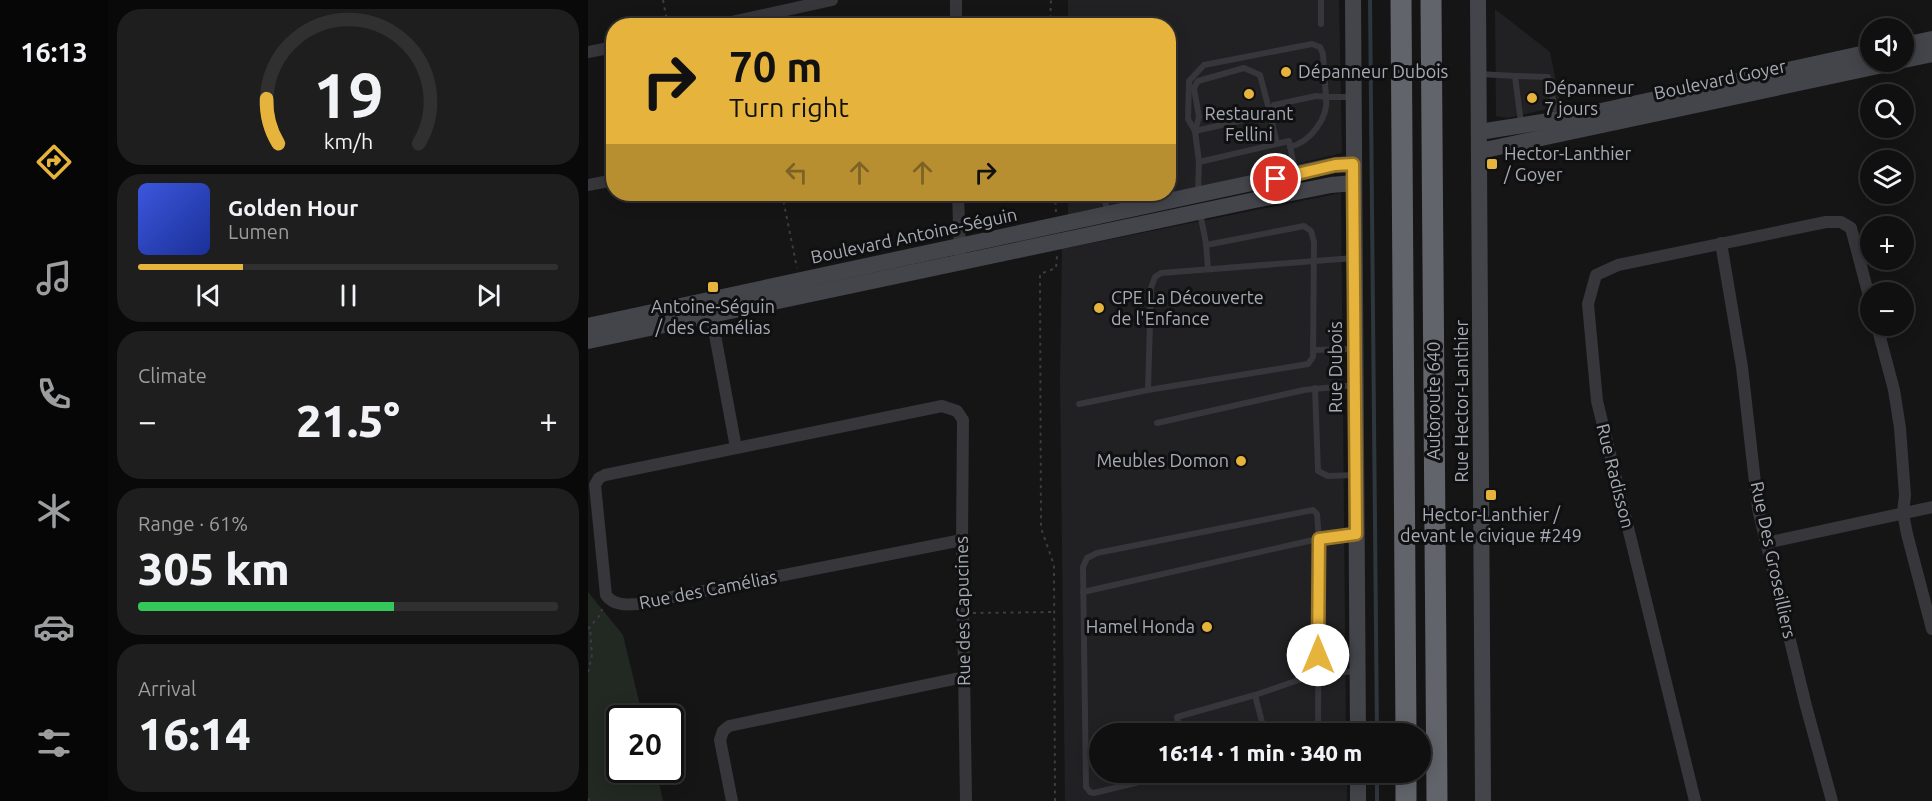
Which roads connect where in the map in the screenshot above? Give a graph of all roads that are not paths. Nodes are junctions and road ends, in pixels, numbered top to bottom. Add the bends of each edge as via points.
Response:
1 (832, 0) edge
2 (956, 0) edge
3 (1321, 0) edge
4 (1353, 0) edge
5 (1401, 0) edge
6 (1431, 0) edge
7 (1478, 0) edge
8 (750, 18) edge
9 (956, 18) edge
10 (1321, 24) dead end
11 (1932, 39) edge
12 (1914, 43) edge
13 (606, 48) edge
14 (588, 52) edge
15 (1860, 54) edge
16 (1932, 54) edge
17 (1914, 58) edge
18 (1860, 70) edge
19 (1479, 74) junction
20 (1515, 76) junction
21 (1326, 97) junction
22 (1353, 97) junction
23 (1270, 114) junction
24 (1557, 118) junction
25 (1521, 126) junction
26 (1195, 131) junction
27 (1479, 132) junction
28 (1277, 144) junction
29 (1290, 147) junction
30 (1480, 151) junction
31 (1199, 162) junction
32 (1353, 164) junction
33 (1295, 175) junction
34 (606, 182) edge
35 (1354, 183) junction
36 (588, 185) edge
37 (958, 201) edge
38 (1105, 201) edge
39 (1199, 204) junction
40 (1108, 223) junction
41 (1721, 243) junction
42 (1206, 244) junction
43 (960, 255) junction
44 (1354, 258) junction
45 (1314, 261) junction
46 (1208, 269) junction
47 (1865, 282) edge
48 (710, 308) junction
49 (588, 326) edge
50 (1880, 336) edge
51 (588, 341) edge
52 (1355, 349) junction
53 (1313, 350) junction
54 (1355, 385) junction
55 (1315, 388) junction
56 (1148, 390) junction
57 (1079, 404) dead end
58 (1157, 423) dead end
59 (736, 448) junction
60 (1356, 475) junction
61 (1932, 507) edge
62 (1903, 513) junction
63 (1356, 534) junction
64 (1319, 539) junction
65 (962, 540) junction
66 (1766, 543) junction
67 (1083, 592) junction
68 (1932, 629) edge
69 (1357, 671) junction
70 (1318, 674) junction
71 (964, 676) junction
72 (1255, 695) junction
73 (1178, 723) edge
74 (1262, 723) edge
75 (1318, 723) edge
76 (1358, 723) edge
77 (1406, 723) edge
78 (1135, 783) edge
79 (1358, 783) edge
80 (1406, 783) edge
81 (732, 801) edge
82 (966, 801) edge
83 (1358, 801) edge
84 (1406, 801) edge
85 (1437, 801) edge
86 (1483, 801) edge
87 (1695, 801) edge
88 (1832, 801) edge

1 - 8 street
2 - 9 street
3 - 10 lane
4 - 22 street, Rue Dubois
5 - 77 highway, Autoroute 640
6 - 85 highway, Autoroute 640
7 - 19 street, Rue Hector-Lanthier
11 - 12 street
13 - 14 street
15 - 24 street, Boulevard Goyer
16 - 17 street
18 - 30 street, Boulevard Goyer
19 - 20 lane
19 - 27 street, Rue Hector-Lanthier
20 - 24 lane via 1548,77
20 - 25 lane
21 - 22 lane
21 - 23 lane via 1274,105
21 - 26 lane via 1323,54 1320,47 1312,44 1204,65 1189,81 1188,119
21 - 29 lane via 1323,117 1304,142
22 - 32 street, Rue Dubois
23 - 26 lane
23 - 26 lane via 1260,75 1244,69 1198,81 1194,88 1199,117
23 - 28 lane
24 - 25 street, Boulevard Goyer
25 - 27 street, Boulevard Goyer
26 - 31 lane
27 - 30 street, Rue Hector-Lanthier
28 - 29 lane via 1289,141
28 - 31 lane
29 - 33 lane
30 - 86 street, Rue Hector-Lanthier
31 - 39 lane
32 - 33 street, Boulevard Antoine-Séguin
32 - 35 street, Rue Dubois
33 - 39 street, Boulevard Antoine-Séguin
34 - 36 street
35 - 39 street, Boulevard Antoine-Séguin
35 - 44 street, Rue Dubois
37 - 43 street
38 - 40 lane
39 - 40 street, Boulevard Antoine-Séguin
39 - 42 lane
40 - 43 street, Boulevard Antoine-Séguin
41 - 47 street via 1826,222 1847,224
41 - 66 street, Rue Des Groseilliers
41 - 87 street, Rue Radisson via 1618,265 1596,275 1588,304 1597,400
42 - 45 lane via 1304,226 1313,236
42 - 46 lane
43 - 48 street, Boulevard Antoine-Séguin
44 - 45 lane
44 - 52 street, Rue Dubois
45 - 46 lane
45 - 53 lane
46 - 56 lane via 1161,273 1155,277 1151,288
48 - 49 street, Boulevard Antoine-Séguin
48 - 51 street, Boulevard Antoine-Séguin
48 - 59 street
50 - 62 street via 1897,409 1905,495
52 - 53 lane
52 - 54 street, Rue Dubois
53 - 56 lane via 1313,357 1303,367
54 - 55 lane
54 - 60 street, Rue Dubois
55 - 58 lane
55 - 60 lane via 1318,471 1328,476
56 - 57 lane
59 - 65 street, Rue des Capucines via 942,406 957,411 963,420
59 - 65 street, Rue des Camélias via 599,478 595,489 606,591 611,601 637,604
60 - 63 street, Rue Dubois
61 - 62 street
62 - 66 street
62 - 68 street
63 - 64 lane
63 - 69 street, Rue Dubois
64 - 67 lane
64 - 67 lane via 1317,514 1309,510 1096,553 1084,562
64 - 70 lane
65 - 71 street, Rue des Capucines
66 - 88 street, Rue Des Groseilliers
67 - 78 lane via 1086,787 1094,793
69 - 70 lane
69 - 76 street, Rue Dubois
70 - 72 lane
70 - 75 lane
71 - 81 street via 729,726 720,740
71 - 82 street, Rue des Capucines
72 - 73 lane via 1177,717
72 - 74 lane
79 - 83 street
80 - 84 highway

